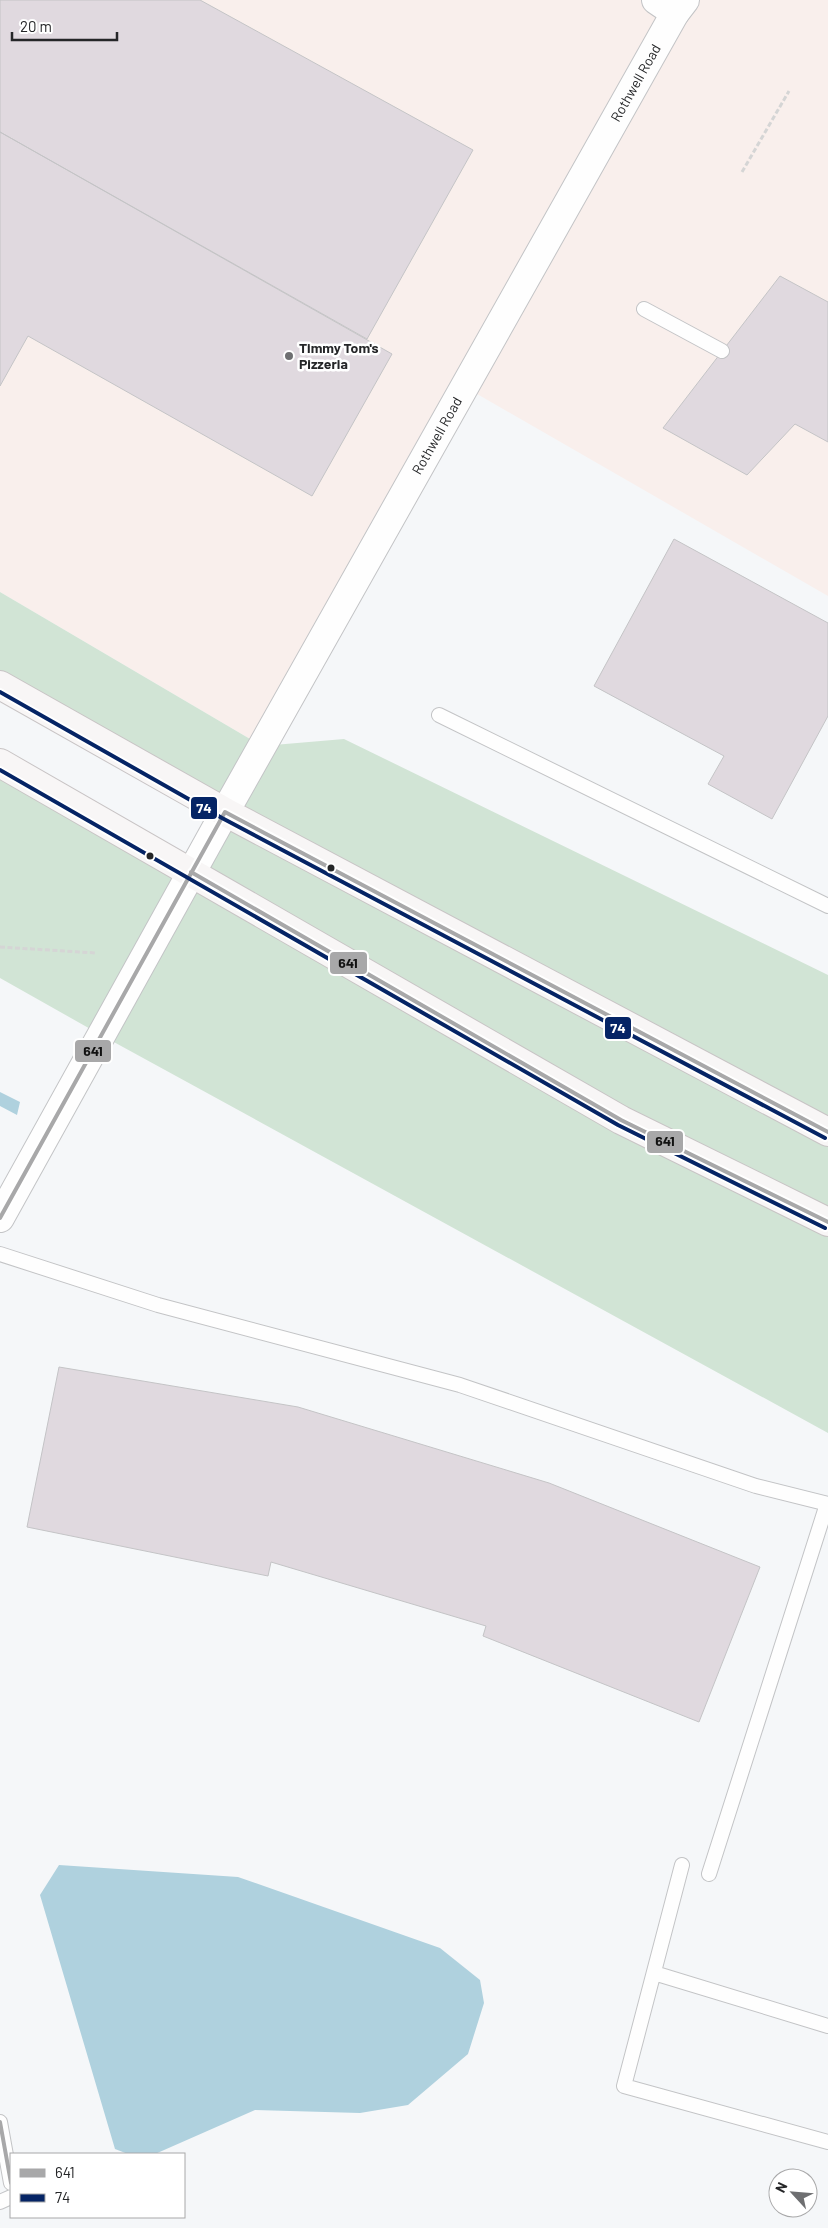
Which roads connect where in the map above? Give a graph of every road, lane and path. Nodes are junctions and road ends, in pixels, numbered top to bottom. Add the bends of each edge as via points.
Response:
1 (672, 4) edge
2 (789, 91) dead end
3 (742, 172) dead end
4 (644, 309) dead end
5 (722, 352) dead end
6 (0, 685) edge
7 (439, 715) dead end
8 (0, 763) edge
9 (224, 812) junction
10 (191, 872) junction
11 (828, 906) edge
12 (0, 947) edge
13 (96, 953) dead end
14 (828, 1132) edge
15 (0, 1218) edge
16 (828, 1222) edge
17 (0, 1254) edge
18 (828, 1504) edge
19 (682, 1865) dead end
20 (709, 1874) dead end
21 (654, 1973) junction
22 (828, 2026) edge
23 (0, 2122) edge
24 (828, 2142) edge
25 (10, 2177) edge

1 - 9 street, Rothwell Road
2 - 3 path
4 - 5 lane
6 - 9 main road
7 - 11 lane
8 - 10 main road
9 - 10 street, Rothwell Road
9 - 14 main road
10 - 15 street, Rothwell Road
10 - 16 main road via 621,1120
12 - 13 path
17 - 18 lane via 158,1305 460,1386 756,1486
18 - 20 lane
19 - 21 lane
21 - 22 lane
21 - 24 lane via 624,2086
23 - 25 lane

